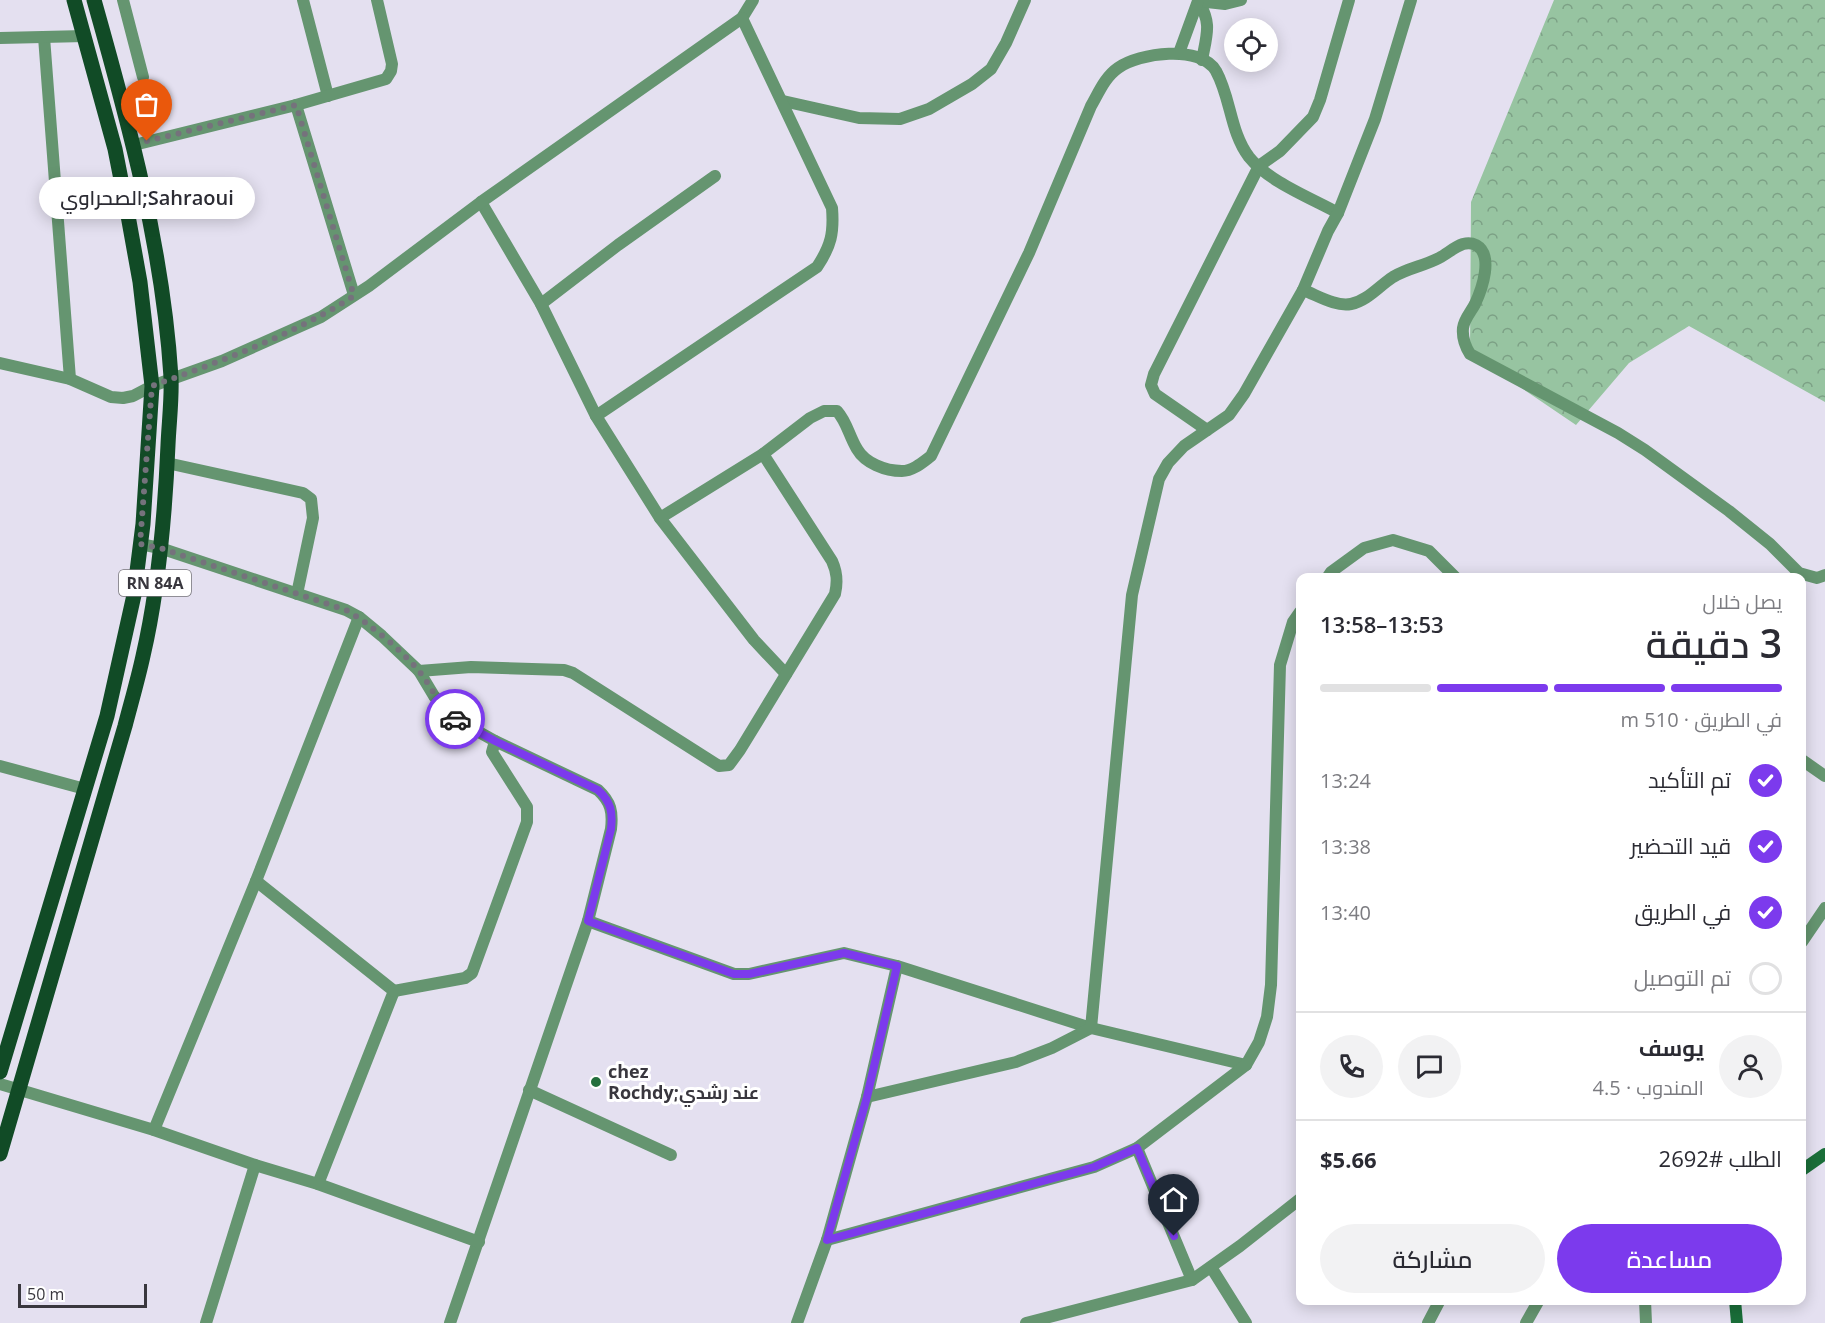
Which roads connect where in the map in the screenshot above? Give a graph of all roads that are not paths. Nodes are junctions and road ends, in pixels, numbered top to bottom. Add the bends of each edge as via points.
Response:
1 (74, 0) edge
2 (94, 0) edge
3 (123, 0) edge
4 (303, 0) edge
5 (377, 0) edge
6 (753, 0) edge
7 (1025, 0) edge
8 (1241, 0) edge
9 (1349, 0) edge
10 (1411, 0) edge
11 (1198, 1) edge
12 (742, 18) junction
13 (86, 36) junction
14 (45, 37) junction
15 (0, 38) edge
16 (1179, 53) junction
17 (1202, 60) junction
18 (143, 77) dead end
19 (328, 96) junction
20 (783, 100) junction
21 (296, 105) junction
22 (134, 145) junction
23 (1259, 166) junction
24 (715, 176) dead end
25 (481, 202) junction
26 (1338, 213) junction
27 (1303, 290) junction
28 (354, 296) junction
29 (541, 304) junction
30 (0, 363) edge
31 (70, 379) junction
32 (171, 379) junction
33 (152, 386) junction
34 (596, 416) junction
35 (1207, 430) junction
36 (763, 454) junction
37 (167, 463) junction
38 (660, 518) junction
39 (140, 544) junction
40 (160, 548) junction
41 (1330, 573) edge
42 (1451, 573) edge
43 (1799, 573) edge
44 (1806, 575) edge
45 (1825, 575) edge
46 (297, 594) junction
47 (359, 617) junction
48 (1296, 618) edge
49 (419, 671) junction
50 (786, 674) junction
51 (495, 741) junction
52 (1806, 763) edge
53 (0, 766) edge
54 (1825, 776) edge
55 (85, 789) junction
56 (256, 881) junction
57 (1825, 908) edge
58 (588, 921) junction
59 (1806, 936) edge
60 (897, 966) junction
61 (394, 991) junction
62 (1091, 1028) junction
63 (1246, 1065) junction
64 (0, 1072) edge
65 (0, 1084) edge
66 (20, 1089) junction
67 (529, 1090) junction
68 (867, 1097) junction
69 (154, 1130) junction
70 (1137, 1148) junction
71 (0, 1154) edge
72 (1825, 1154) edge
73 (671, 1155) dead end
74 (255, 1165) junction
75 (1806, 1167) edge
76 (318, 1184) junction
77 (1296, 1202) edge
78 (827, 1240) junction
79 (479, 1242) junction
80 (1210, 1267) junction
81 (1192, 1280) junction
82 (1437, 1305) edge
83 (1536, 1305) edge
84 (1645, 1305) edge
85 (1735, 1305) edge
86 (1040, 1321) edge
87 (206, 1323) edge
88 (450, 1323) edge
89 (797, 1323) edge
90 (1026, 1323) edge
91 (1246, 1323) edge
92 (1428, 1323) edge
93 (1526, 1323) edge
94 (1646, 1323) edge
95 (1737, 1323) edge

1 - 13 main road, RN 84A
2 - 22 main road, RN 84A
3 - 18 street
4 - 19 street
5 - 19 street via 392,64 389,75
6 - 12 street
7 - 20 street via 991,69 929,109 900,118 859,118
8 - 11 street via 1225,4
9 - 23 street via 1313,117 1280,151
10 - 26 street via 1375,119
11 - 16 street
11 - 17 street via 1208,21
12 - 20 street
12 - 25 street
13 - 14 street
13 - 33 main road, RN 84A via 127,210
14 - 15 street
14 - 31 street
16 - 17 street
16 - 36 street via 1132,60 1104,83 1029,253 931,456 903,471 879,467 858,451 844,419 831,410 810,418
17 - 23 street via 1215,70 1237,137
19 - 21 street
20 - 34 street via 832,208 834,226 825,255 817,267
21 - 22 street
21 - 28 street
22 - 32 main road, RN 84A via 163,298
23 - 26 street
23 - 35 street via 1152,379 1155,394
24 - 29 street
25 - 28 street
25 - 29 street
26 - 27 street
27 - 35 street via 1244,394 1229,415
27 - 43 street via 1338,303 1361,301 1407,270 1464,244 1478,246 1486,260 1479,295 1463,330 1470,354 1645,450 1770,544
28 - 32 street via 310,322
29 - 34 street
30 - 31 street
31 - 33 street via 111,397 134,396
32 - 33 street
32 - 37 main road, RN 84A
33 - 39 main road, RN 84A
34 - 38 street
35 - 62 street via 1184,446 1159,479 1132,595
36 - 38 street
36 - 50 street via 837,571 835,594
37 - 40 main road, RN 84A
37 - 46 street via 303,493 311,499 313,518
38 - 50 street via 754,640
39 - 40 street
39 - 55 main road, RN 84A via 121,660
40 - 46 street
40 - 66 main road, RN 84A via 141,666
41 - 42 street via 1364,548 1393,540 1429,551
44 - 45 street via 1817,578
46 - 47 street
47 - 49 street
47 - 56 street
48 - 63 street via 1280,665 1267,1017
49 - 50 street via 471,667 564,670 719,766 729,765 741,750
49 - 51 street via 452,717
51 - 58 street via 598,790 608,799 613,814 611,829
51 - 61 street via 492,752 527,807 527,822 472,973 465,978
52 - 54 street
53 - 55 street
55 - 64 main road, RN 84A
56 - 61 street
56 - 69 street
57 - 59 street
58 - 60 street via 734,974 844,953
58 - 67 street
60 - 62 street
60 - 68 street
61 - 76 street
62 - 63 street
62 - 68 street via 1016,1062
63 - 70 street
65 - 66 street
66 - 69 street
66 - 71 main road, RN 84A
67 - 73 street
67 - 79 street
68 - 78 street
69 - 74 street
70 - 78 street via 1094,1167
70 - 81 street
72 - 75 street
74 - 76 street
74 - 87 street
76 - 79 street
77 - 80 street
78 - 89 street
79 - 88 street
80 - 81 street
80 - 91 street
81 - 86 street
82 - 92 street
83 - 93 street
84 - 94 street
85 - 95 street
86 - 90 street

